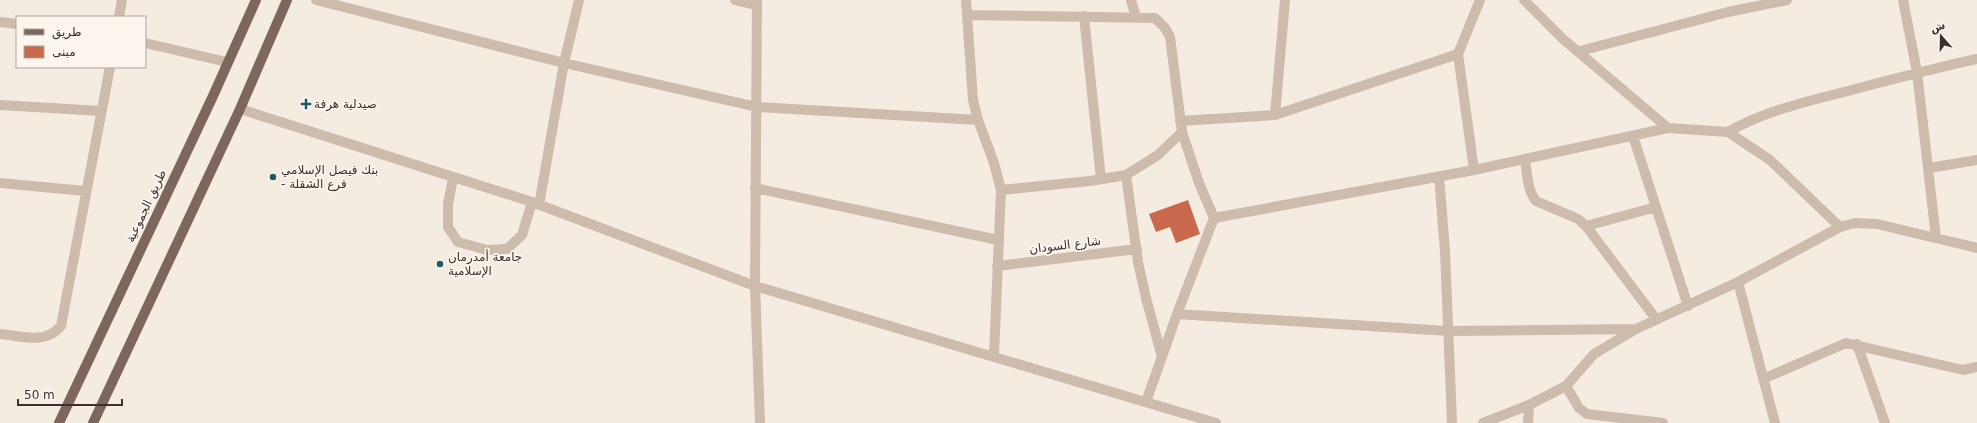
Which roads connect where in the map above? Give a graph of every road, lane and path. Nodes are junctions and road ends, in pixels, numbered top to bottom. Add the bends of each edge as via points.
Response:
1 (122, 0) edge
2 (256, 0) edge
3 (287, 0) edge
4 (316, 0) edge
5 (579, 0) edge
6 (735, 0) edge
7 (966, 0) edge
8 (1130, 0) edge
9 (1285, 0) edge
10 (1480, 0) edge
11 (1524, 0) edge
12 (1788, 0) edge
13 (1903, 0) edge
14 (757, 3) edge
15 (967, 15) junction
16 (119, 16) edge
17 (1084, 16) junction
18 (1136, 17) junction
19 (0, 22) edge
20 (16, 24) edge
21 (146, 43) edge
22 (1580, 51) junction
23 (1458, 54) junction
24 (1977, 59) edge
25 (228, 62) junction
26 (564, 63) junction
27 (110, 68) edge
28 (1917, 72) junction
29 (0, 105) edge
30 (757, 107) junction
31 (240, 109) junction
32 (101, 111) junction
33 (1275, 115) junction
34 (978, 120) junction
35 (1180, 121) junction
36 (1668, 128) junction
37 (1182, 132) junction
38 (1728, 132) junction
39 (1633, 136) junction
40 (1525, 159) junction
41 (1977, 160) edge
42 (1929, 168) junction
43 (1474, 170) junction
44 (1126, 175) junction
45 (1439, 176) junction
46 (453, 178) junction
47 (1101, 179) junction
48 (0, 183) edge
49 (755, 188) junction
50 (1001, 190) junction
51 (86, 191) junction
52 (535, 204) junction
53 (1656, 207) junction
54 (1214, 218) junction
55 (1586, 226) junction
56 (1840, 227) junction
57 (1936, 238) junction
58 (998, 240) junction
59 (1977, 248) edge
60 (1137, 249) junction
61 (997, 266) junction
62 (1738, 282) junction
63 (755, 286) junction
64 (1688, 306) junction
65 (1177, 314) junction
66 (1656, 319) junction
67 (1636, 329) junction
68 (1448, 331) junction
69 (0, 334) edge
70 (1857, 344) junction
71 (994, 356) junction
72 (1162, 357) junction
73 (1977, 367) edge
74 (1763, 378) junction
75 (1566, 386) junction
76 (1146, 402) junction
77 (1529, 405) junction
78 (59, 423) edge
79 (93, 423) edge
80 (760, 423) edge
81 (1216, 423) edge
82 (1452, 423) edge
83 (1483, 423) edge
84 (1528, 423) edge
85 (1663, 423) edge
86 (1775, 423) edge
87 (1885, 423) edge

1 - 16 street
2 - 25 main road, طريق الجموعية
3 - 31 main road
4 - 26 street
5 - 26 street
6 - 14 street
7 - 15 street
8 - 18 street
9 - 33 street
10 - 23 street
11 - 22 street via 1547,25
12 - 22 street via 1714,16
13 - 28 street
14 - 30 street
15 - 17 street
15 - 34 street via 972,93
17 - 18 street
17 - 47 street
18 - 35 street via 1155,18 1170,37
19 - 20 street
21 - 25 street
22 - 36 street
23 - 33 street
23 - 43 street
24 - 28 street
25 - 78 main road, طريق الجموعية
26 - 30 street
26 - 52 street
27 - 32 street
28 - 38 street via 1782,108 1746,121
28 - 42 street
29 - 32 street
30 - 34 street
30 - 49 street
31 - 46 street
31 - 79 main road
32 - 51 street
33 - 35 street
34 - 50 street
35 - 37 street
36 - 38 street
36 - 39 street
37 - 44 street via 1158,155
37 - 54 street
38 - 56 street via 1770,160
39 - 40 street
39 - 53 street
40 - 43 street
40 - 55 street via 1532,195 1536,201 1574,217
41 - 42 street
42 - 57 street
43 - 45 street
44 - 47 street
44 - 60 street
45 - 54 street
45 - 68 street
46 - 52 street
46 - 52 street via 448,204 448,226 458,242 487,250 506,249 522,235
47 - 50 street
48 - 51 street
49 - 58 street
49 - 63 street
50 - 58 street
51 - 69 street via 61,326 47,337
52 - 63 street
53 - 55 street
53 - 64 street
54 - 65 street
55 - 66 street
56 - 57 street via 1856,223 1877,224
56 - 62 street
57 - 59 street
58 - 61 street
60 - 61 street, شارع السودان
60 - 72 street via 1146,298
61 - 71 street
62 - 64 street
62 - 74 street
63 - 71 street
63 - 80 street
64 - 66 street
65 - 68 street
65 - 72 street
66 - 67 street
67 - 68 street
67 - 75 street via 1594,354
68 - 82 street
70 - 73 street via 1963,370
70 - 74 street via 1841,344
70 - 87 street
71 - 76 street
72 - 76 street
74 - 86 street
75 - 77 street
75 - 85 street via 1579,408 1587,414
76 - 81 street
77 - 83 street
77 - 84 street

